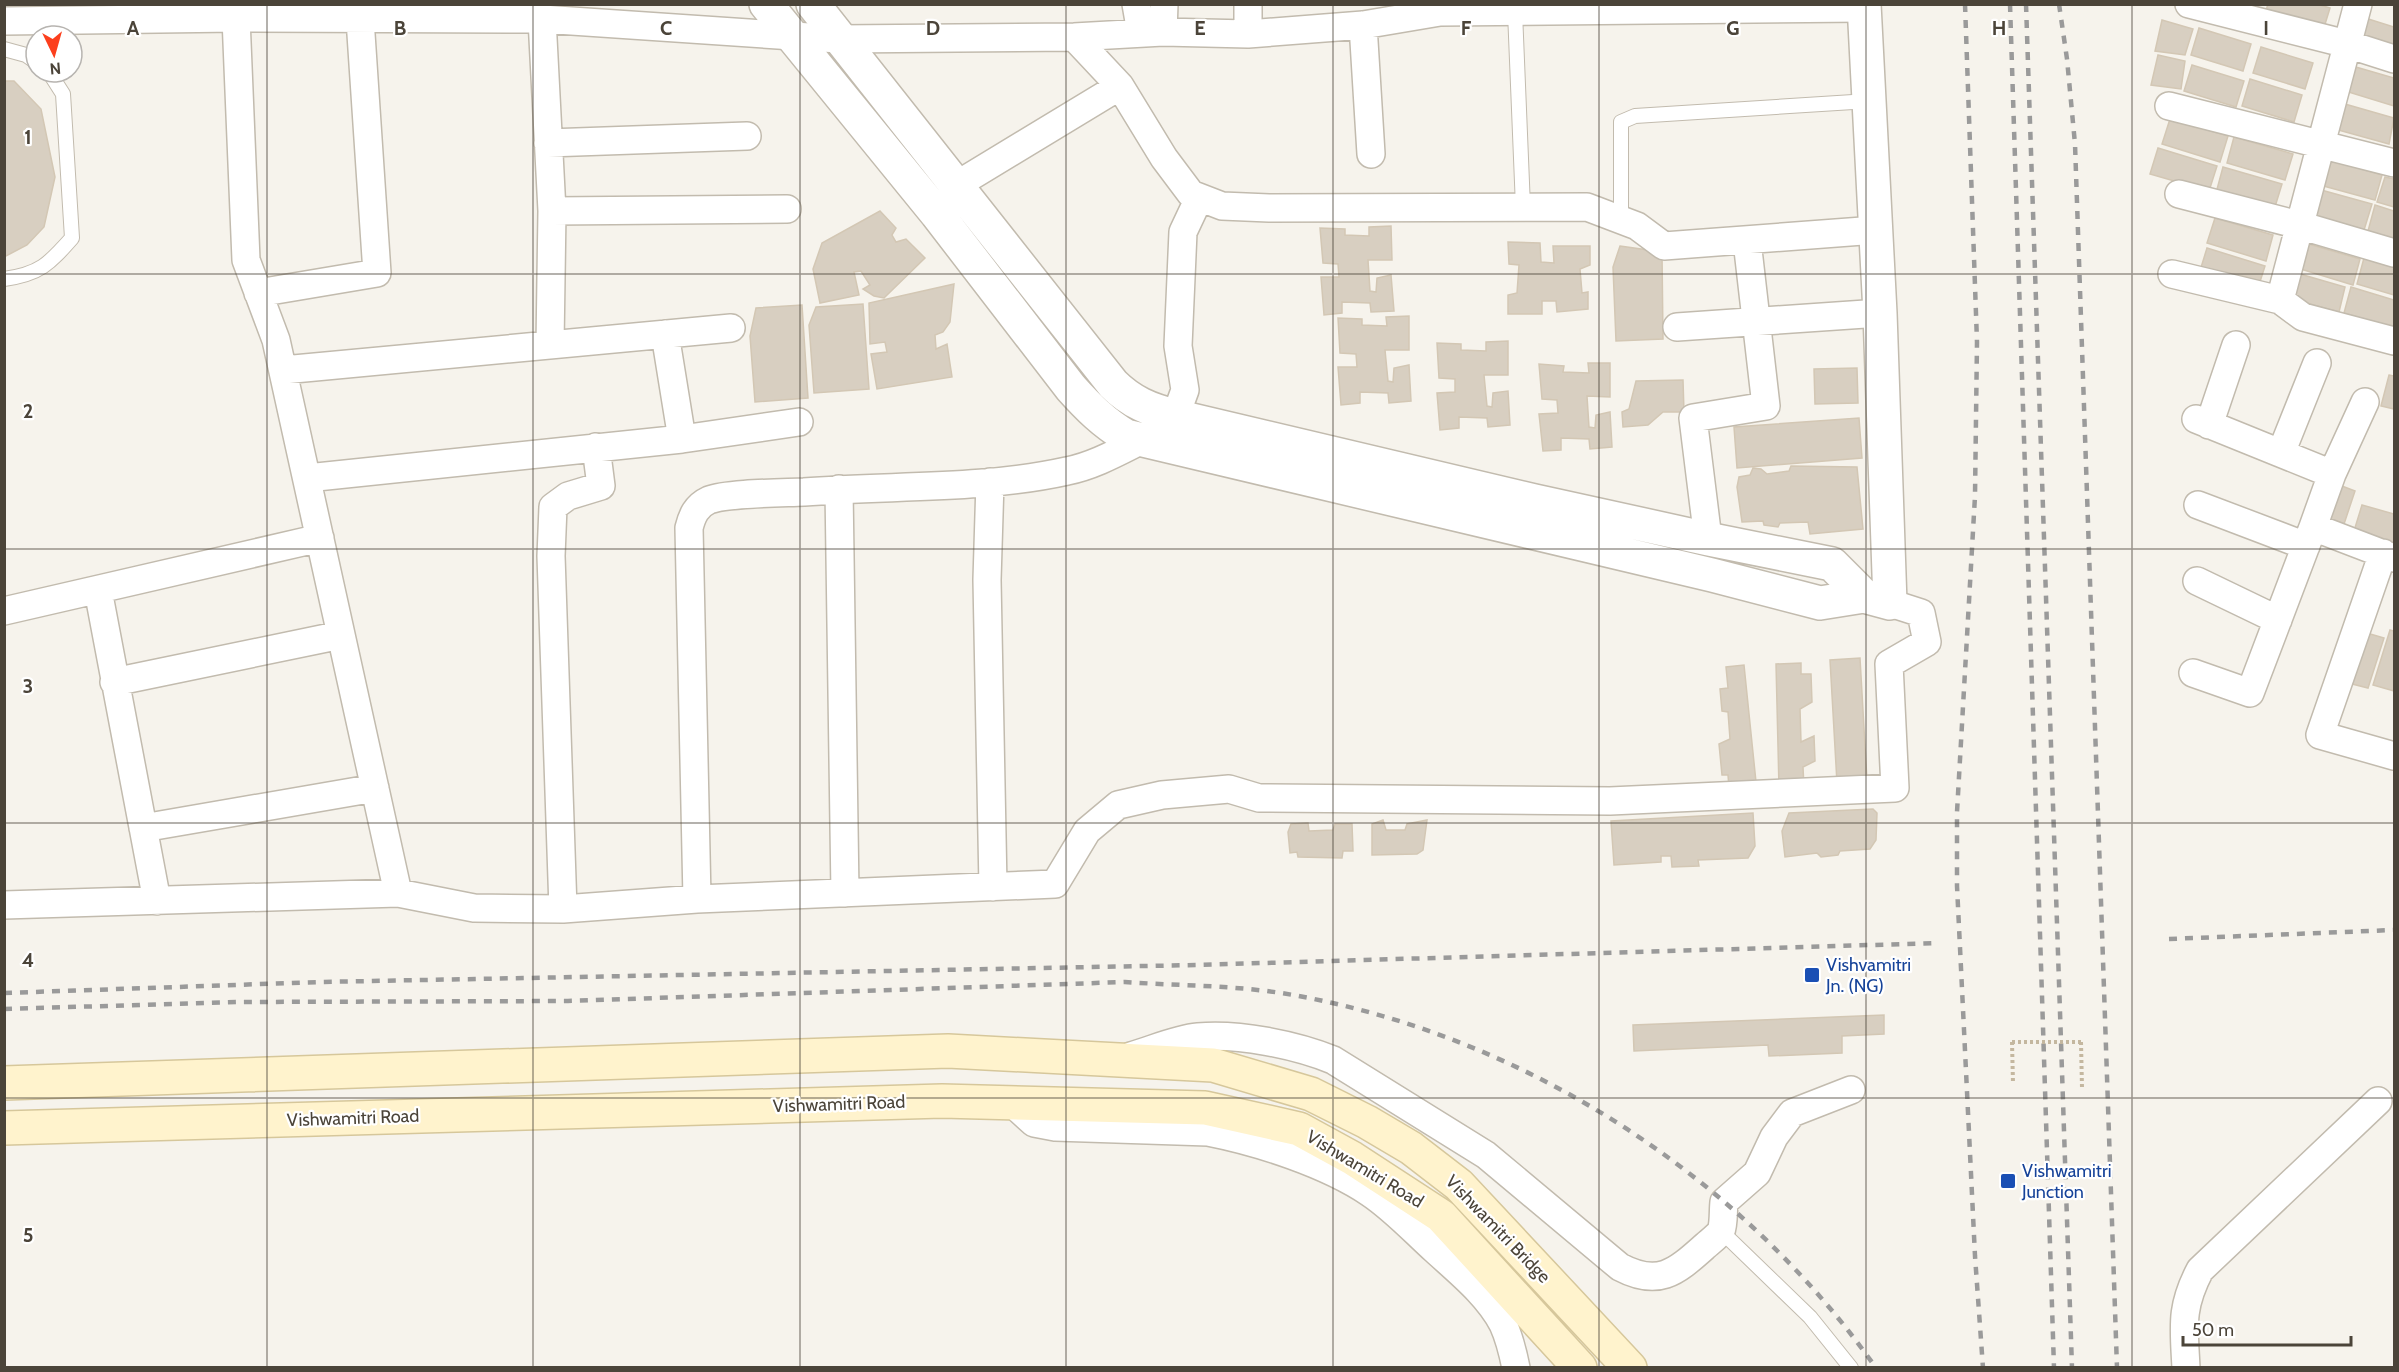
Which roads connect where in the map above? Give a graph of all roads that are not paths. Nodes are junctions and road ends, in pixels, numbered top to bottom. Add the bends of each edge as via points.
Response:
1 (766, 4) edge
2 (813, 4) edge
3 (1136, 4) edge
4 (1164, 4) edge
5 (1248, 4) edge
6 (2189, 4) edge
7 (2358, 4) edge
8 (1864, 6) edge
9 (1694, 7) edge
10 (1765, 7) edge
11 (1440, 8) edge
12 (1608, 8) edge
13 (1524, 9) edge
14 (429, 12) edge
15 (236, 18) junction
16 (360, 19) junction
17 (542, 19) junction
18 (4, 21) edge
19 (1363, 25) junction
20 (1152, 32) junction
21 (1248, 34) junction
22 (789, 35) junction
23 (1074, 37) junction
24 (838, 39) junction
25 (2347, 44) junction
26 (4, 49) edge
27 (24, 54) edge
28 (2394, 58) edge
29 (57, 84) edge
30 (1120, 86) junction
31 (1869, 101) junction
32 (2169, 106) dead end
33 (747, 135) dead end
34 (548, 143) junction
35 (2321, 144) junction
36 (1371, 154) dead end
37 (2394, 163) edge
38 (955, 186) junction
39 (2179, 195) dead end
40 (1199, 198) junction
41 (1523, 207) junction
42 (787, 209) dead end
43 (552, 211) junction
44 (1621, 219) junction
45 (2300, 225) junction
46 (1876, 230) junction
47 (1747, 241) junction
48 (2394, 253) edge
49 (2172, 274) dead end
50 (4, 279) edge
51 (258, 293) junction
52 (2280, 300) junction
53 (1880, 313) junction
54 (1757, 323) junction
55 (1677, 327) dead end
56 (731, 328) dead end
57 (666, 334) junction
58 (2394, 341) edge
59 (550, 345) junction
60 (2236, 345) dead end
61 (2317, 363) dead end
62 (283, 370) junction
63 (2365, 402) dead end
64 (799, 422) dead end
65 (1160, 434) junction
66 (682, 439) junction
67 (596, 447) junction
68 (2281, 453) junction
69 (2332, 474) junction
70 (307, 478) junction
71 (990, 482) junction
72 (839, 489) junction
73 (2198, 505) dead end
74 (2310, 537) junction
75 (320, 538) junction
76 (1708, 539) junction
77 (2389, 556) edge
78 (2197, 581) dead end
79 (98, 590) junction
80 (1877, 599) junction
81 (4, 611) edge
82 (2278, 620) junction
83 (342, 635) junction
84 (2193, 673) dead end
85 (114, 682) junction
86 (2393, 751) edge
87 (375, 788) junction
88 (143, 828) junction
89 (993, 886) junction
90 (398, 893) junction
91 (845, 893) junction
92 (697, 899) junction
93 (157, 900) junction
94 (4, 905) edge
95 (562, 909) junction
96 (1115, 1060) junction
97 (4, 1083) edge
98 (1851, 1090) dead end
99 (2378, 1101) dead end
100 (1012, 1103) junction
101 (4, 1128) edge
102 (1721, 1231) junction
103 (1516, 1368) edge
104 (1580, 1368) edge
105 (1630, 1368) edge
106 (1851, 1368) edge
107 (2186, 1368) edge

1 - 22 street
2 - 24 street
3 - 20 street
4 - 20 street
5 - 21 street
6 - 25 street
7 - 25 street
8 - 10 street
8 - 31 street
9 - 10 street
9 - 12 street
11 - 13 street
11 - 19 street
12 - 13 street
13 - 41 lane
14 - 16 street
14 - 17 street
15 - 16 street
15 - 18 street
15 - 51 street via 246,260
16 - 51 street via 377,273
17 - 22 street
17 - 34 street
19 - 21 street
19 - 36 street
20 - 21 street
20 - 23 street
22 - 24 street
22 - 65 street via 937,214 1071,388 1126,436
23 - 24 street
23 - 30 street
24 - 38 street
25 - 28 street
25 - 35 street
26 - 27 lane
29 - 50 lane via 63,94 72,238 34,273
30 - 38 street
30 - 40 street via 1164,158 1191,194
31 - 44 lane via 1635,116 1621,122
31 - 46 street
32 - 35 street
33 - 34 street
34 - 43 street
35 - 37 street
35 - 45 street
38 - 65 street via 1113,384 1139,405
39 - 45 street
40 - 41 street via 1221,206 1269,208
40 - 65 street via 1183,232 1178,346 1185,390
41 - 44 street via 1587,207
42 - 43 street
43 - 59 street
44 - 47 street via 1664,246
45 - 48 street
45 - 52 street
46 - 47 street
46 - 53 street
47 - 54 street
49 - 52 street
51 - 62 street
52 - 58 street via 2303,317
53 - 54 street
53 - 80 street
54 - 55 street
54 - 76 street via 1766,406 1693,418
56 - 57 street
57 - 59 street
57 - 66 street
59 - 62 street
60 - 68 street via 2203,422
61 - 68 street
62 - 70 street
63 - 69 street
64 - 66 street
65 - 71 street via 1067,471
65 - 76 street
65 - 80 street via 1820,603
66 - 67 street
67 - 70 street
67 - 95 street via 601,486 568,496 554,507 551,556
68 - 69 street
69 - 74 street
70 - 75 street
71 - 72 street
71 - 89 street via 987,579
72 - 91 street
72 - 92 street via 721,497 702,504 693,513 689,528
73 - 74 street
74 - 77 street
74 - 82 street
75 - 79 street
75 - 83 street
76 - 80 street via 1832,564
77 - 86 street via 2320,735
78 - 82 street
79 - 81 street
79 - 85 street
80 - 89 street via 1921,613 1927,642 1889,664 1895,788 1610,801 1260,798 1229,789 1162,795 1118,805 1087,831 1055,884
82 - 84 street via 2250,693
83 - 85 street
83 - 87 street
85 - 88 street
87 - 88 street
87 - 90 street
88 - 93 street
89 - 91 street
90 - 93 street
90 - 95 street via 474,908
91 - 92 street
92 - 95 street
93 - 94 street
96 - 97 main road via 948,1051
96 - 102 street via 1197,1037 1242,1038 1308,1050 1333,1060 1486,1155 1620,1267 1635,1275 1666,1275 1680,1269
96 - 105 main road, Vishwamitri Bridge via 1213,1065 1311,1094 1411,1148 1459,1185
98 - 102 street via 1792,1113 1781,1124 1757,1173 1725,1202
99 - 107 street via 2200,1270 2188,1293 2184,1320
100 - 101 main road, Vishwamitri Road via 930,1101
100 - 103 street via 1034,1123 1208,1132 1332,1172 1383,1203 1465,1278 1504,1326
100 - 104 main road, Vishwamitri Road via 1205,1108 1299,1129 1441,1216
102 - 106 lane via 1810,1317

